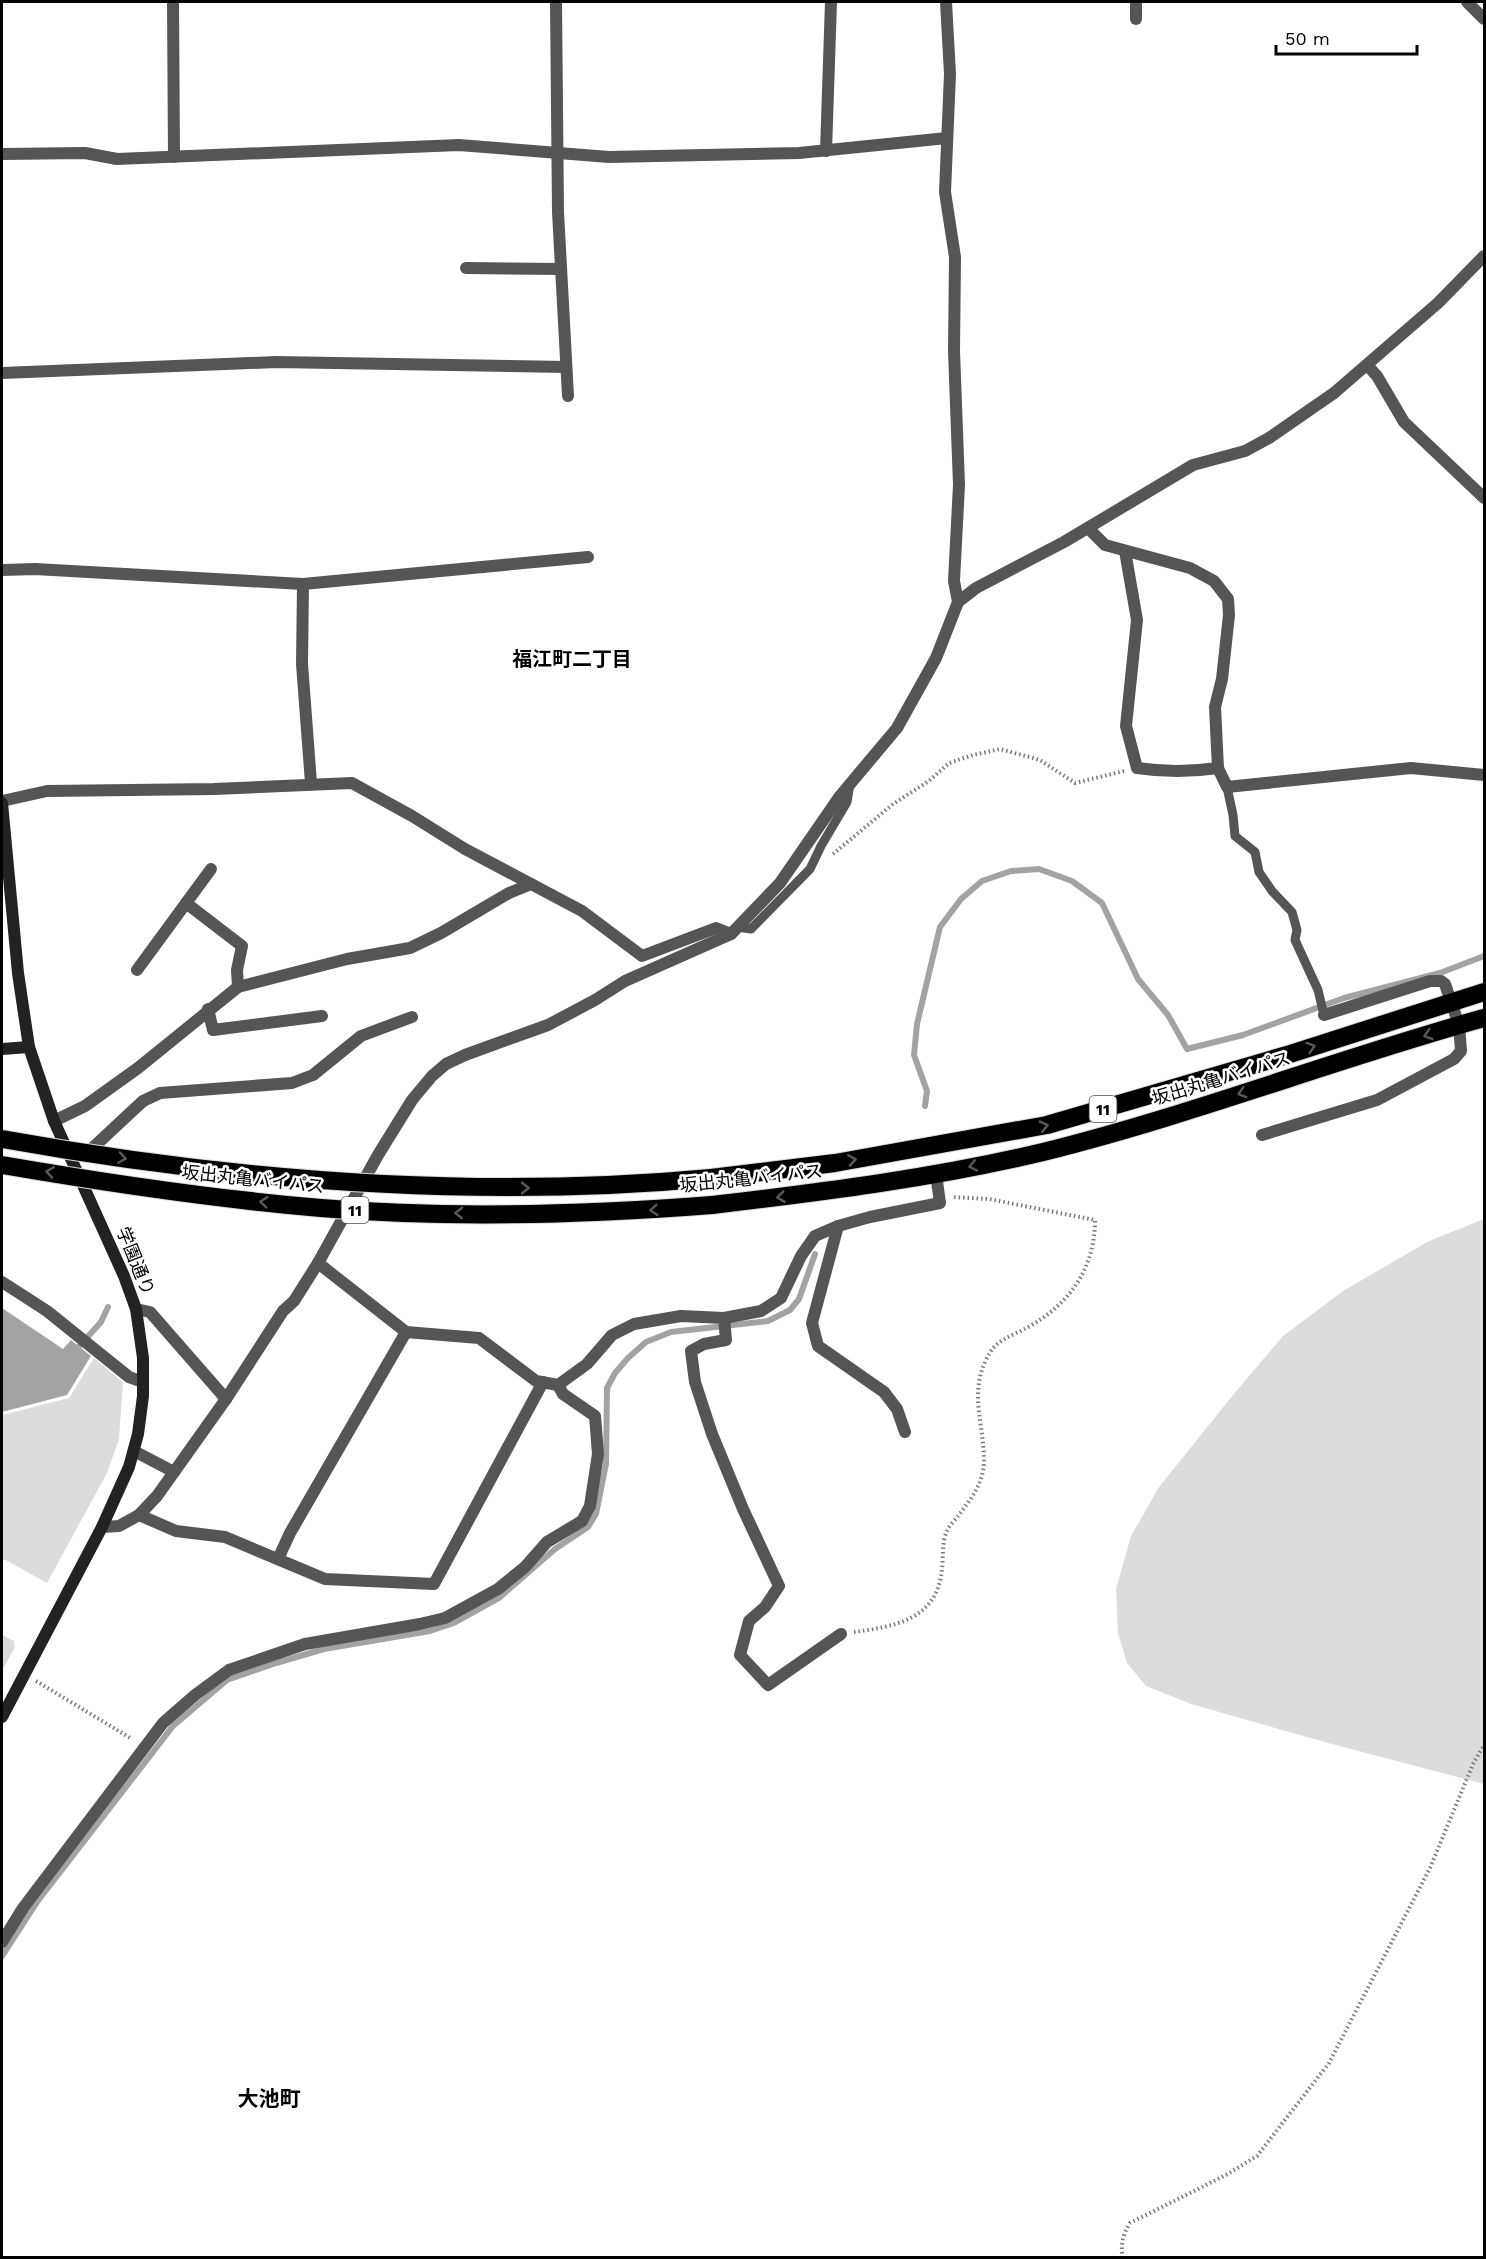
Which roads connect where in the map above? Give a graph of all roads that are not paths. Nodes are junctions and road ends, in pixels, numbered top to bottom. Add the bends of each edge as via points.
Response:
1 (173, 2) edge
2 (556, 2) edge
3 (831, 2) edge
4 (946, 2) edge
5 (1136, 2) edge
6 (1467, 2) edge
7 (1136, 19) dead end
8 (1485, 19) edge
9 (947, 138) junction
10 (825, 151) junction
11 (558, 153) junction
12 (2, 154) edge
13 (174, 157) junction
14 (1485, 256) edge
15 (466, 268) dead end
16 (561, 269) junction
17 (1367, 365) junction
18 (566, 367) junction
19 (2, 373) edge
20 (568, 396) dead end
21 (1485, 498) edge
22 (1088, 528) junction
23 (1125, 551) junction
24 (588, 557) dead end
25 (2, 570) edge
26 (303, 584) junction
27 (958, 602) junction
28 (1218, 768) junction
29 (1485, 775) edge
30 (311, 783) junction
31 (850, 783) junction
32 (1227, 787) junction
33 (2, 802) edge
34 (211, 869) dead end
35 (531, 884) junction
36 (186, 903) junction
37 (734, 931) junction
38 (137, 970) dead end
39 (238, 987) junction
40 (1485, 992) edge
41 (1451, 1002) junction
42 (208, 1009) junction
43 (1322, 1010) joint
44 (322, 1016) dead end
45 (412, 1017) dead end
46 (1485, 1018) edge
47 (1459, 1025) junction
48 (29, 1047) junction
49 (2, 1049) edge
50 (54, 1120) junction
51 (1262, 1135) dead end
52 (2, 1139) edge
53 (74, 1162) junction
54 (2, 1165) edge
55 (936, 1174) junction
56 (838, 1226) junction
57 (318, 1263) junction
58 (2, 1282) edge
59 (136, 1309) junction
60 (725, 1324) junction
61 (406, 1332) junction
62 (143, 1382) junction
63 (543, 1382) junction
64 (558, 1385) junction
65 (226, 1399) junction
66 (905, 1432) dead end
67 (134, 1451) junction
68 (174, 1472) junction
69 (139, 1515) junction
70 (102, 1527) junction
71 (278, 1559) junction
72 (841, 1634) road end
73 (2, 1717) edge
74 (2, 1942) edge

1 - 13 street
2 - 11 street
3 - 10 street
4 - 9 street via 950,74
5 - 7 street
6 - 8 street
9 - 10 street
9 - 27 street via 945,192 955,257 959,485 954,581
10 - 11 street via 609,157
11 - 13 street via 459,145
11 - 16 street
12 - 13 street
14 - 17 street
15 - 16 street
16 - 18 street
17 - 21 street via 1404,422
17 - 22 street via 1269,438 1245,451 1193,465
18 - 19 street via 276,362
18 - 20 street
22 - 23 street via 1105,545
22 - 27 street via 976,588
23 - 28 street via 1190,568 1214,581 1228,599 1222,679 1215,707
23 - 28 street via 1137,620 1126,726 1137,768
24 - 26 street
25 - 26 street
26 - 30 street via 302,664
27 - 31 street via 936,658 897,728
28 - 32 street
29 - 32 street via 1411,768
30 - 33 street via 214,789 47,791
30 - 35 street via 352,783
31 - 37 street via 780,884
31 - 37 lane via 847,802 810,869 751,929
32 - 43 lane via 1235,836 1255,852 1259,872 1293,912 1295,940 1318,990
33 - 48 street, 学園通り
34 - 36 street
35 - 37 street via 582,911 642,956 716,928
35 - 39 street via 410,948 347,959
36 - 38 street
36 - 39 street via 242,946
37 - 57 street via 625,981 548,1025 446,1064 412,1100
39 - 42 street
40 - 41 highway, 坂出丸亀バイパス / 11
41 - 43 street via 1445,984 1430,981
41 - 47 street
52 -> 41 highway, 坂出丸亀バイパス / 11, bridge via 205,1170 412,1186 638,1185 846,1161 1047,1125
42 - 44 street via 213,1030
42 - 50 street via 86,1106
45 - 53 street via 361,1036 314,1075 292,1083 160,1093 142,1101
46 - 47 highway, 坂出丸亀バイパス / 11
47 - 51 street via 1461,1051 1454,1059 1377,1100
47 -> 55 highway, 坂出丸亀バイパス / 11 via 1146,1123 1043,1152
48 - 49 street
48 - 50 street, 学園通り
50 - 53 street, 学園通り
53 - 59 street, 学園通り
55 -> 54 highway, 坂出丸亀バイパス / 11, bridge via 712,1205 527,1215 322,1208 199,1195
55 - 56 street via 940,1203
56 - 60 street via 814,1236 781,1298 761,1311
56 - 66 street via 813,1323 818,1346 884,1392 897,1409
57 - 61 street
57 - 65 street
58 - 62 street via 47,1311 129,1377
59 - 62 street, 学園通り
59 - 65 street via 150,1312
60 - 64 street via 681,1316 634,1324 612,1335 587,1364
60 - 72 street via 726,1340 691,1351 695,1382 712,1434 779,1586 765,1607 749,1621 740,1655 768,1685
61 - 63 street via 479,1338 536,1381
61 - 71 street
62 - 67 street, 学園通り
63 - 64 street
63 - 71 street via 434,1584 325,1579
64 - 74 street via 563,1394 595,1416 598,1454 590,1506 582,1521 548,1542 498,1589 445,1618 305,1644 229,1670 163,1723 23,1908
65 - 68 street
67 - 68 street
67 - 70 street, 学園通り
68 - 69 street
69 - 70 street via 119,1526
69 - 71 street via 176,1531 225,1537
70 - 73 street, 学園通り

